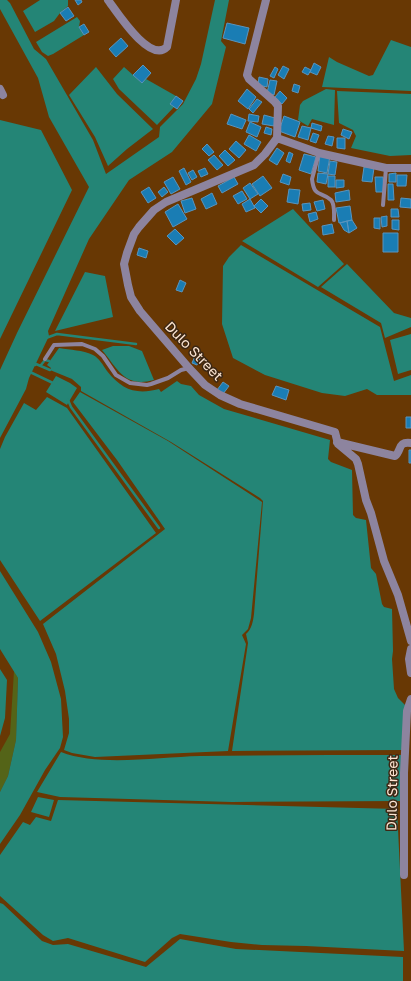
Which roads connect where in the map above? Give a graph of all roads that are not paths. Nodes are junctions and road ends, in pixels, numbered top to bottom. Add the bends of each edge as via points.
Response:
1 (108, 0) edge
2 (176, 0) edge
3 (266, 0) edge
4 (277, 138) junction
5 (318, 153) junction
6 (386, 168) junction
7 (411, 168) edge
8 (383, 205) dead end
9 (334, 220) dead end
10 (44, 359) dead end
11 (189, 368) junction
12 (336, 442) junction
13 (411, 443) edge
14 (411, 641) edge
15 (411, 649) edge
16 (411, 673) edge
17 (411, 699) edge
18 (404, 875) dead end

1 - 2 street via 146,46 158,51 167,47
3 - 4 street via 247,75 278,106
4 - 5 street
4 - 11 street, Dulo Street via 254,165 166,202 154,210 139,227 130,243 124,264 131,297
5 - 6 street
5 - 9 lane via 312,179 314,190 331,200
6 - 7 street
6 - 8 lane
10 - 11 lane via 54,345 82,344 98,351 121,378 130,383 147,385
11 - 12 street, Dulo Street via 205,385 220,395 240,404 331,430 335,432
12 - 13 street via 396,456 403,444
12 - 14 street, Dulo Street via 358,464 384,561 398,596
15 - 16 street
17 - 18 street, Dulo Street via 407,711 404,779

